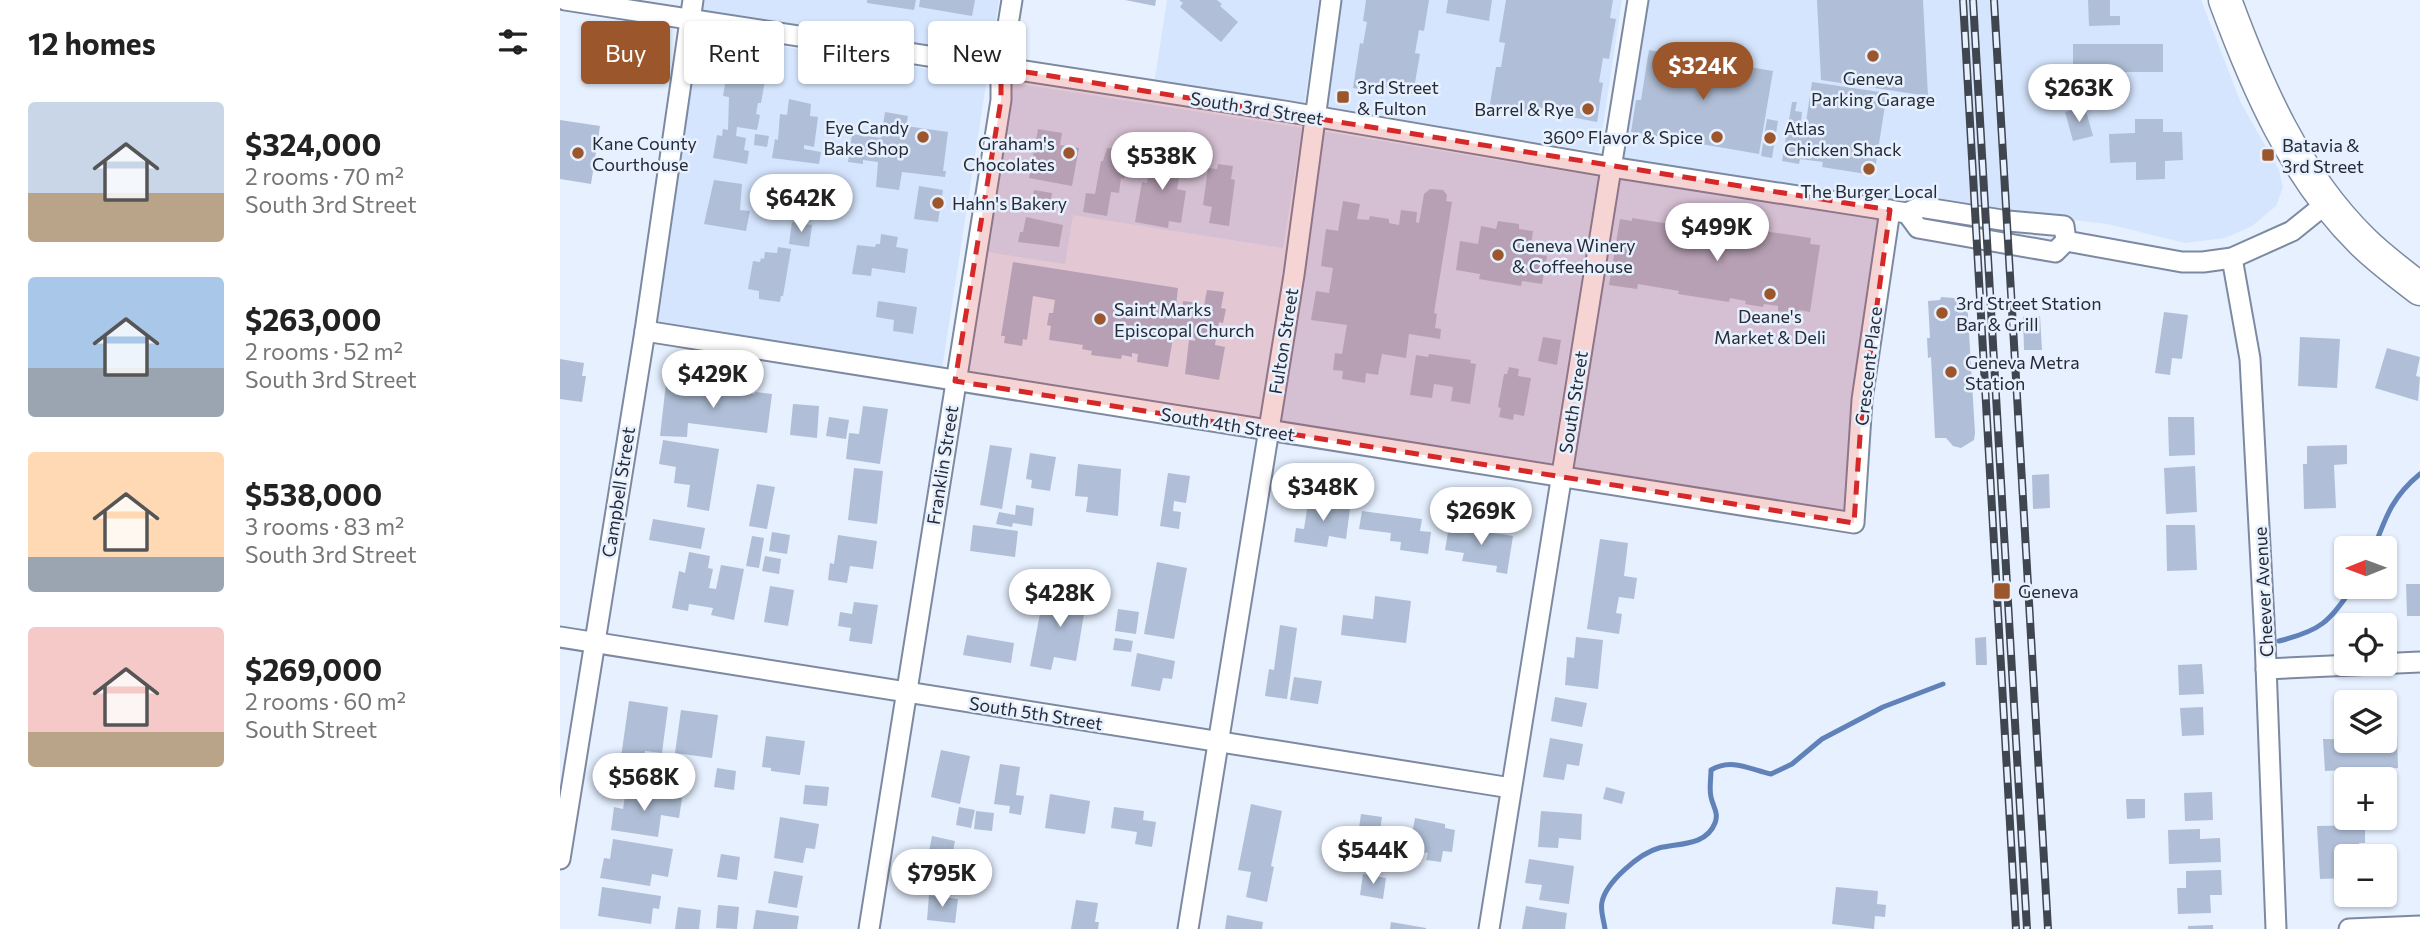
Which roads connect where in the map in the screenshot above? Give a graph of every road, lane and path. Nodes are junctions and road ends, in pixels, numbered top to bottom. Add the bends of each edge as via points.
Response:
1 (565, 0) edge
2 (1012, 0) edge
3 (1331, 0) edge
4 (1638, 0) edge
5 (2225, 0) edge
6 (692, 10) edge
7 (1009, 21) edge
8 (928, 54) edge
9 (1026, 72) edge
10 (1001, 84) edge
11 (1315, 117) junction
12 (1611, 167) junction
13 (2328, 202) junction
14 (1898, 211) junction
15 (2232, 257) junction
16 (2420, 289) edge
17 (645, 331) junction
18 (955, 381) junction
19 (1269, 430) junction
20 (1562, 476) junction
21 (1854, 523) joint
22 (560, 637) edge
23 (594, 642) junction
24 (2420, 663) edge
25 (2266, 669) junction
26 (906, 692) junction
27 (1217, 742) junction
28 (1511, 788) junction
29 (560, 859) edge
30 (2420, 926) edge
31 (869, 929) edge
32 (1188, 929) edge
33 (1489, 929) edge
34 (2276, 929) edge
35 (2349, 929) edge

1 - 6 street, South 3rd Street
2 - 7 street, Franklin Street
3 - 11 street, Fulton Street
4 - 12 street, South Street
5 - 13 main road via 2274,119
6 - 8 street, South 3rd Street
6 - 17 street, Campbell Street
9 - 11 street, South 3rd Street
10 - 18 street, Franklin Street
11 - 12 street, South 3rd Street
11 - 19 street, Fulton Street
12 - 14 street, South 3rd Street
12 - 20 street, South Street
13 - 15 street, South 3rd Street via 2292,231
13 - 16 main road via 2363,242
14 - 15 street, South 3rd Street via 1918,228 2054,253 2066,242 2182,262
14 - 21 street, Crescent Place via 1862,400
15 - 25 street, Cheever Avenue via 2250,359
17 - 18 street, South 4th Street
17 - 23 street, Campbell Street
18 - 19 street, South 4th Street
18 - 26 street, Franklin Street
19 - 20 street, South 4th Street
19 - 27 street, Fulton Street
20 - 21 street, South 4th Street
20 - 28 street, South Street
22 - 23 street, South 5th Street
23 - 26 street, South 5th Street
23 - 29 street, Campbell Street
24 - 25 street
25 - 34 street, Cheever Avenue
26 - 27 street, South 5th Street
26 - 31 street, Franklin Street
27 - 28 street, South 5th Street
27 - 32 street, Fulton Street
28 - 33 street, South Street
30 - 35 street

